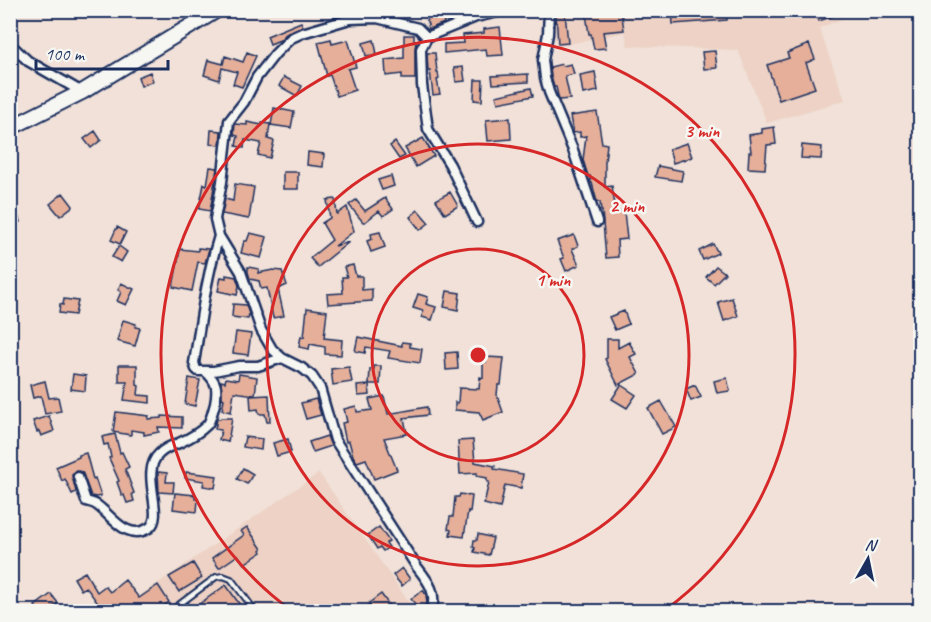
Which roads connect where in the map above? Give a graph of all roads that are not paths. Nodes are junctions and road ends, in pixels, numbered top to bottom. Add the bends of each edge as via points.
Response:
1 (217, 10) edge
2 (507, 10) edge
3 (549, 10) edge
4 (428, 37) junction
5 (10, 44) edge
6 (82, 92) junction
7 (10, 128) edge
8 (477, 222) dead end
9 (597, 222) dead end
10 (219, 236) junction
11 (282, 358) junction
12 (206, 371) junction
13 (78, 477) dead end
14 (169, 612) edge
15 (256, 612) edge
16 (431, 612) edge

1 - 6 main road
2 - 4 street via 476,17
3 - 9 street via 543,60 545,78
4 - 8 street via 421,49 428,129
4 - 10 street via 418,28 377,18 350,18 291,38 257,77 229,121 215,219
5 - 6 street via 28,61
6 - 7 main road
10 - 11 street via 241,272 261,330
10 - 12 street via 210,265 194,363 198,371
11 - 12 street via 258,366
11 - 16 street via 302,368 320,388 335,440 429,583 434,603
12 - 13 street via 214,380 217,393 208,424 158,454 153,464 153,525 138,532 116,524 97,504 86,501
14 - 15 lane via 216,577 223,576 231,579

